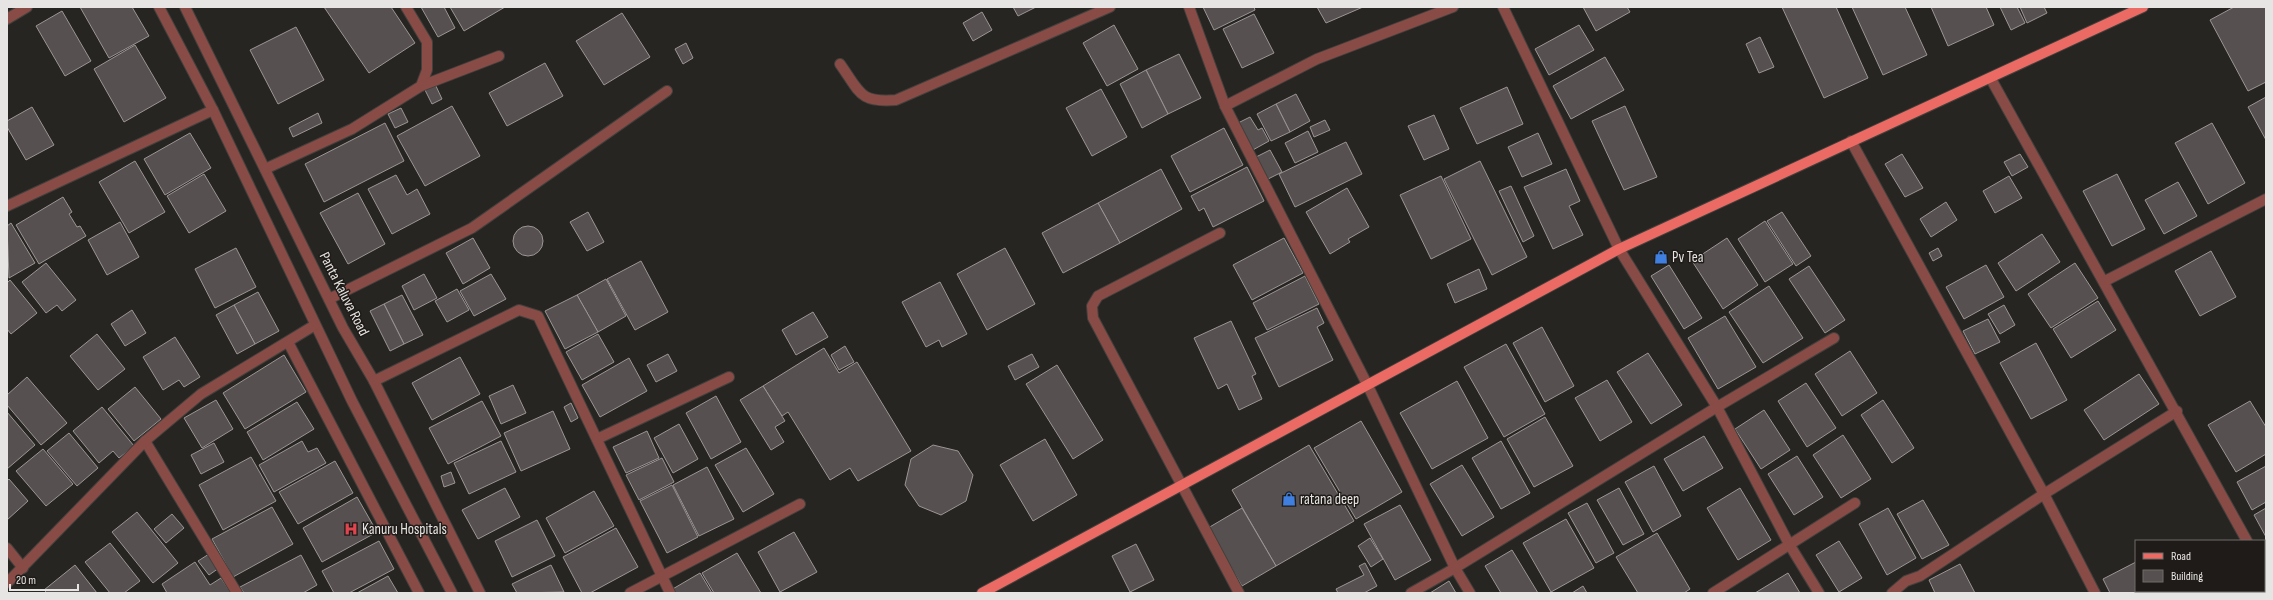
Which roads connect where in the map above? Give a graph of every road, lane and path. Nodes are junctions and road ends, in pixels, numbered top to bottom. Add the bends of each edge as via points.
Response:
1 (27, 7) edge
2 (159, 7) edge
3 (185, 7) edge
4 (406, 7) edge
5 (1110, 7) edge
6 (1189, 7) edge
7 (1453, 7) edge
8 (1503, 7) edge
9 (2143, 7) edge
10 (7, 19) edge
11 (499, 56) dead end
12 (840, 64) dead end
13 (1991, 78) junction
14 (421, 86) junction
15 (667, 91) dead end
16 (1225, 106) junction
17 (213, 110) junction
18 (1851, 141) junction
19 (264, 169) junction
20 (2266, 199) edge
21 (7, 206) edge
22 (1220, 233) dead end
23 (1619, 249) junction
24 (2105, 281) junction
25 (329, 299) junction
26 (315, 325) junction
27 (1834, 338) dead end
28 (288, 342) junction
29 (728, 377) dead end
30 (374, 381) junction
31 (1368, 386) junction
32 (1717, 407) junction
33 (2177, 412) junction
34 (597, 439) junction
35 (144, 441) junction
36 (1180, 487) junction
37 (2044, 494) junction
38 (1855, 503) dead end
39 (800, 504) dead end
40 (2246, 540) edge
41 (1789, 544) junction
42 (7, 548) edge
43 (23, 568) junction
44 (1455, 568) junction
45 (662, 577) junction
46 (7, 583) edge
47 (237, 593) edge
48 (419, 593) edge
49 (452, 593) edge
50 (480, 593) edge
51 (630, 593) edge
52 (670, 593) edge
53 (982, 593) edge
54 (1239, 593) edge
55 (1411, 593) edge
56 (1470, 593) edge
57 (1713, 593) edge
58 (1819, 593) edge
59 (1892, 593) edge
60 (2095, 593) edge

1 - 10 street
2 - 17 street
3 - 19 street, Panta Kaluva Road
4 - 14 street via 427,42 427,70
5 - 12 street via 896,100 876,102 862,95
6 - 16 street
7 - 16 street via 1316,59
8 - 23 street
9 - 13 main road
11 - 14 street
13 - 18 main road
13 - 24 street
14 - 19 street via 352,129
15 - 25 street via 472,228
16 - 31 street
17 - 21 street
17 - 26 street
18 - 23 main road
18 - 37 street
19 - 25 street, Panta Kaluva Road
20 - 24 street
22 - 36 street via 1098,296 1092,306 1092,318
23 - 31 main road
23 - 32 street
24 - 33 street
25 - 30 street, Panta Kaluva Road
26 - 28 street
26 - 49 street
27 - 32 street
28 - 35 street via 201,394
28 - 48 street
29 - 34 street
30 - 34 street via 506,315 518,310 526,312 538,316
30 - 50 street, Panta Kaluva Road
31 - 36 main road
31 - 44 street
32 - 41 street
32 - 44 street
33 - 37 street
33 - 40 street
34 - 45 street
35 - 43 street
35 - 47 street
36 - 53 main road
36 - 54 street
37 - 59 street via 1920,576 1906,581
37 - 60 street
38 - 41 street
39 - 45 street
41 - 57 street
41 - 58 street
42 - 43 street
43 - 46 street
44 - 55 street
44 - 56 street
45 - 51 street
45 - 52 street

